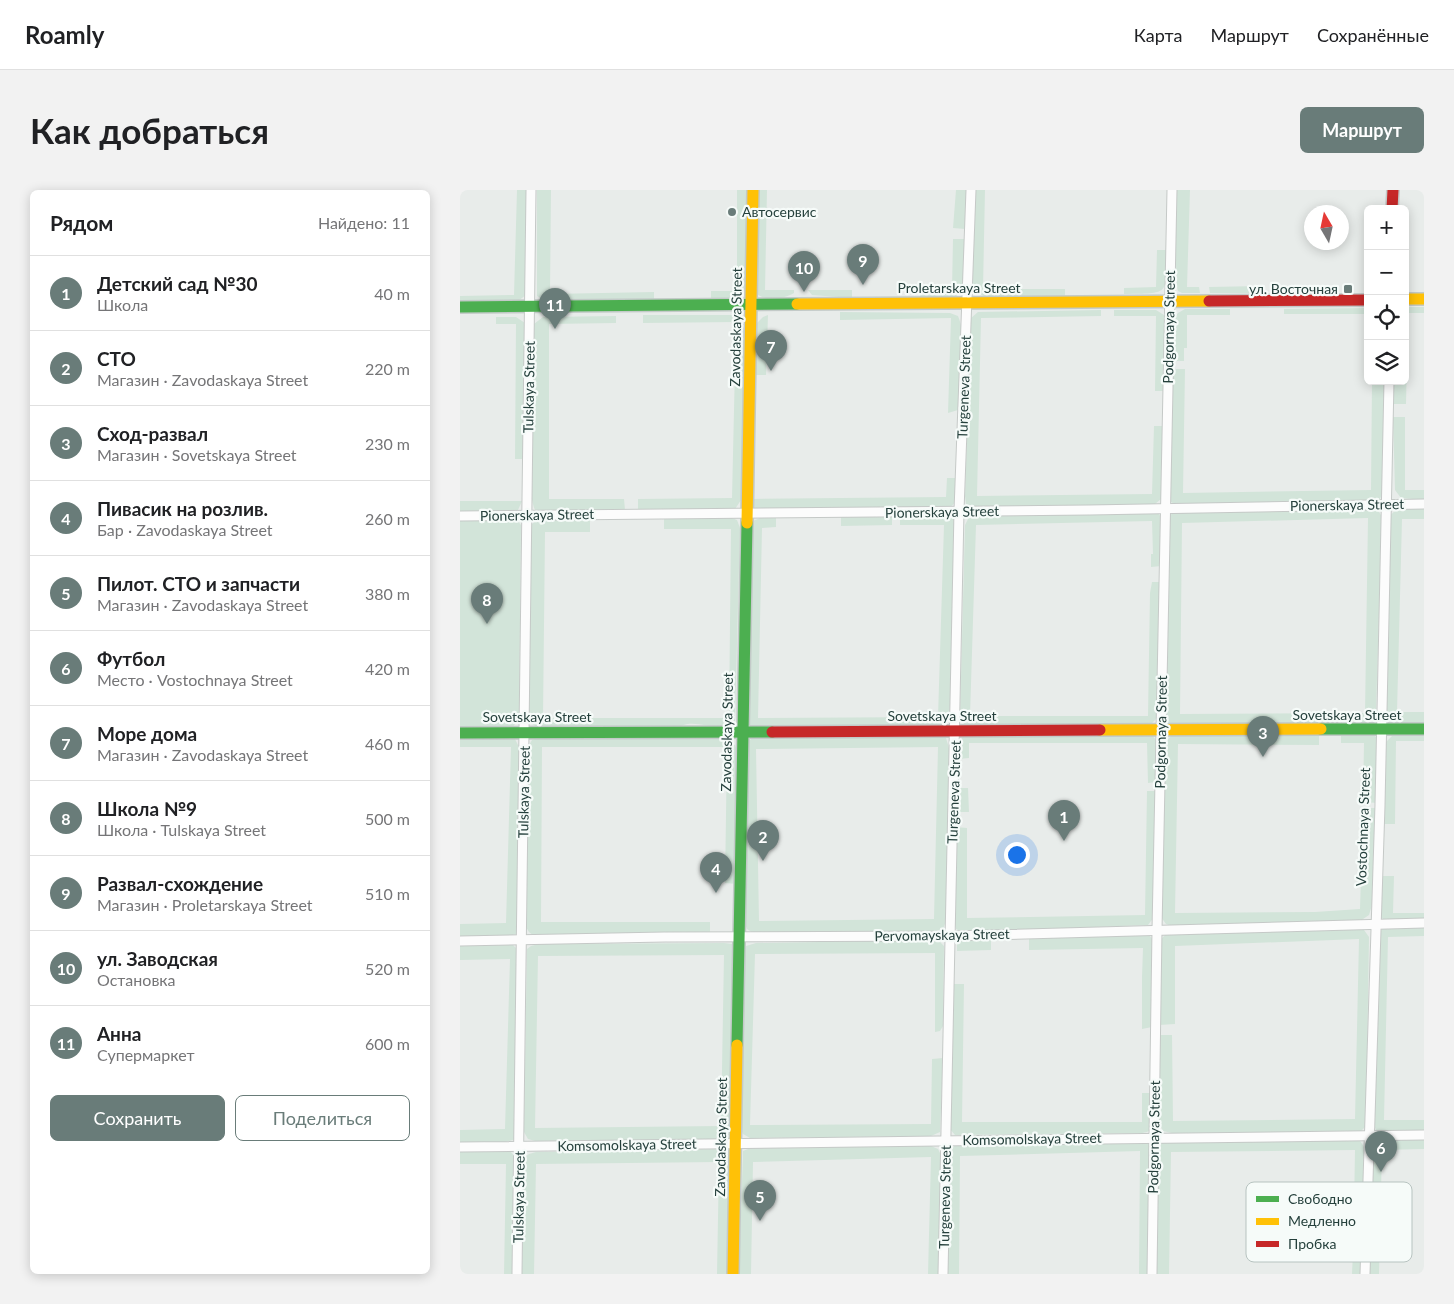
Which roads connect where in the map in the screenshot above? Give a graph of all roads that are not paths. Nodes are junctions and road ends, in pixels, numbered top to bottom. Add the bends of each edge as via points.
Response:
1 (532, 190) edge
2 (753, 190) edge
3 (970, 190) edge
4 (1172, 190) edge
5 (1392, 190) edge
6 (1392, 205) edge
7 (1409, 299) edge
8 (1424, 299) edge
9 (1364, 300) edge
10 (1170, 302) junction
11 (751, 304) junction
12 (967, 304) junction
13 (530, 306) junction
14 (460, 307) edge
15 (1390, 385) edge
16 (1424, 504) edge
17 (1388, 505) junction
18 (1166, 508) junction
19 (959, 511) junction
20 (746, 514) junction
21 (527, 515) junction
22 (460, 516) edge
23 (1424, 729) edge
24 (1160, 730) junction
25 (1380, 730) junction
26 (955, 731) junction
27 (460, 732) edge
28 (525, 732) junction
29 (742, 733) junction
30 (1375, 923) junction
31 (1424, 923) edge
32 (1157, 930) junction
33 (950, 936) junction
34 (740, 937) junction
35 (522, 940) junction
36 (460, 941) edge
37 (1424, 1135) edge
38 (1369, 1136) junction
39 (1154, 1138) junction
40 (946, 1140) junction
41 (736, 1143) junction
42 (460, 1147) edge
43 (520, 1147) junction
44 (1368, 1182) edge
45 (517, 1274) edge
46 (733, 1274) edge
47 (943, 1274) edge
48 (1152, 1274) edge

1 - 13 street, Tulskaya Street
2 - 11 street, Zavodaskaya Street
3 - 12 street, Turgeneva Street
4 - 10 street, Podgornaya Street
5 - 6 street
7 - 8 street
9 - 10 street, Proletarskaya Street
10 - 12 street, Proletarskaya Street
10 - 18 street, Podgornaya Street
11 - 12 street, Proletarskaya Street
11 - 13 street, Proletarskaya Street
11 - 20 street, Zavodaskaya Street
12 - 19 street, Turgeneva Street
13 - 14 street, Proletarskaya Street
13 - 21 street, Tulskaya Street
15 - 17 street, Vostochnaya Street
16 - 17 street, Pionerskaya Street
17 - 18 street, Pionerskaya Street
17 - 25 street, Vostochnaya Street
18 - 19 street, Pionerskaya Street
18 - 24 street, Podgornaya Street
19 - 20 street, Pionerskaya Street
19 - 26 street, Turgeneva Street
20 - 21 street, Pionerskaya Street
20 - 29 street, Zavodaskaya Street
21 - 22 street, Pionerskaya Street
21 - 28 street, Tulskaya Street
23 - 25 street, Sovetskaya Street
24 - 25 street, Sovetskaya Street
24 - 26 street, Sovetskaya Street
24 - 32 street, Podgornaya Street
25 - 30 street, Vostochnaya Street
26 - 29 street, Sovetskaya Street
26 - 33 street, Turgeneva Street
27 - 28 street, Sovetskaya Street
28 - 29 street, Sovetskaya Street
28 - 35 street, Tulskaya Street
29 - 34 street, Zavodaskaya Street
30 - 31 street, Pervomayskaya Street
30 - 32 street, Pervomayskaya Street
30 - 38 street, Vostochnaya Street
32 - 33 street, Pervomayskaya Street
32 - 39 street, Podgornaya Street
33 - 34 street, Pervomayskaya Street
33 - 40 street, Turgeneva Street
34 - 35 street, Pervomayskaya Street
34 - 41 street, Zavodaskaya Street
35 - 36 street, Pervomayskaya Street
35 - 43 street, Tulskaya Street
37 - 38 street, Komsomolskaya Street
38 - 39 street, Komsomolskaya Street
38 - 44 street, Vostochnaya Street
39 - 40 street, Komsomolskaya Street
39 - 48 street, Podgornaya Street
40 - 41 street, Komsomolskaya Street
40 - 47 street, Turgeneva Street
41 - 43 street, Komsomolskaya Street
41 - 46 street, Zavodaskaya Street
42 - 43 street, Komsomolskaya Street
43 - 45 street, Tulskaya Street

